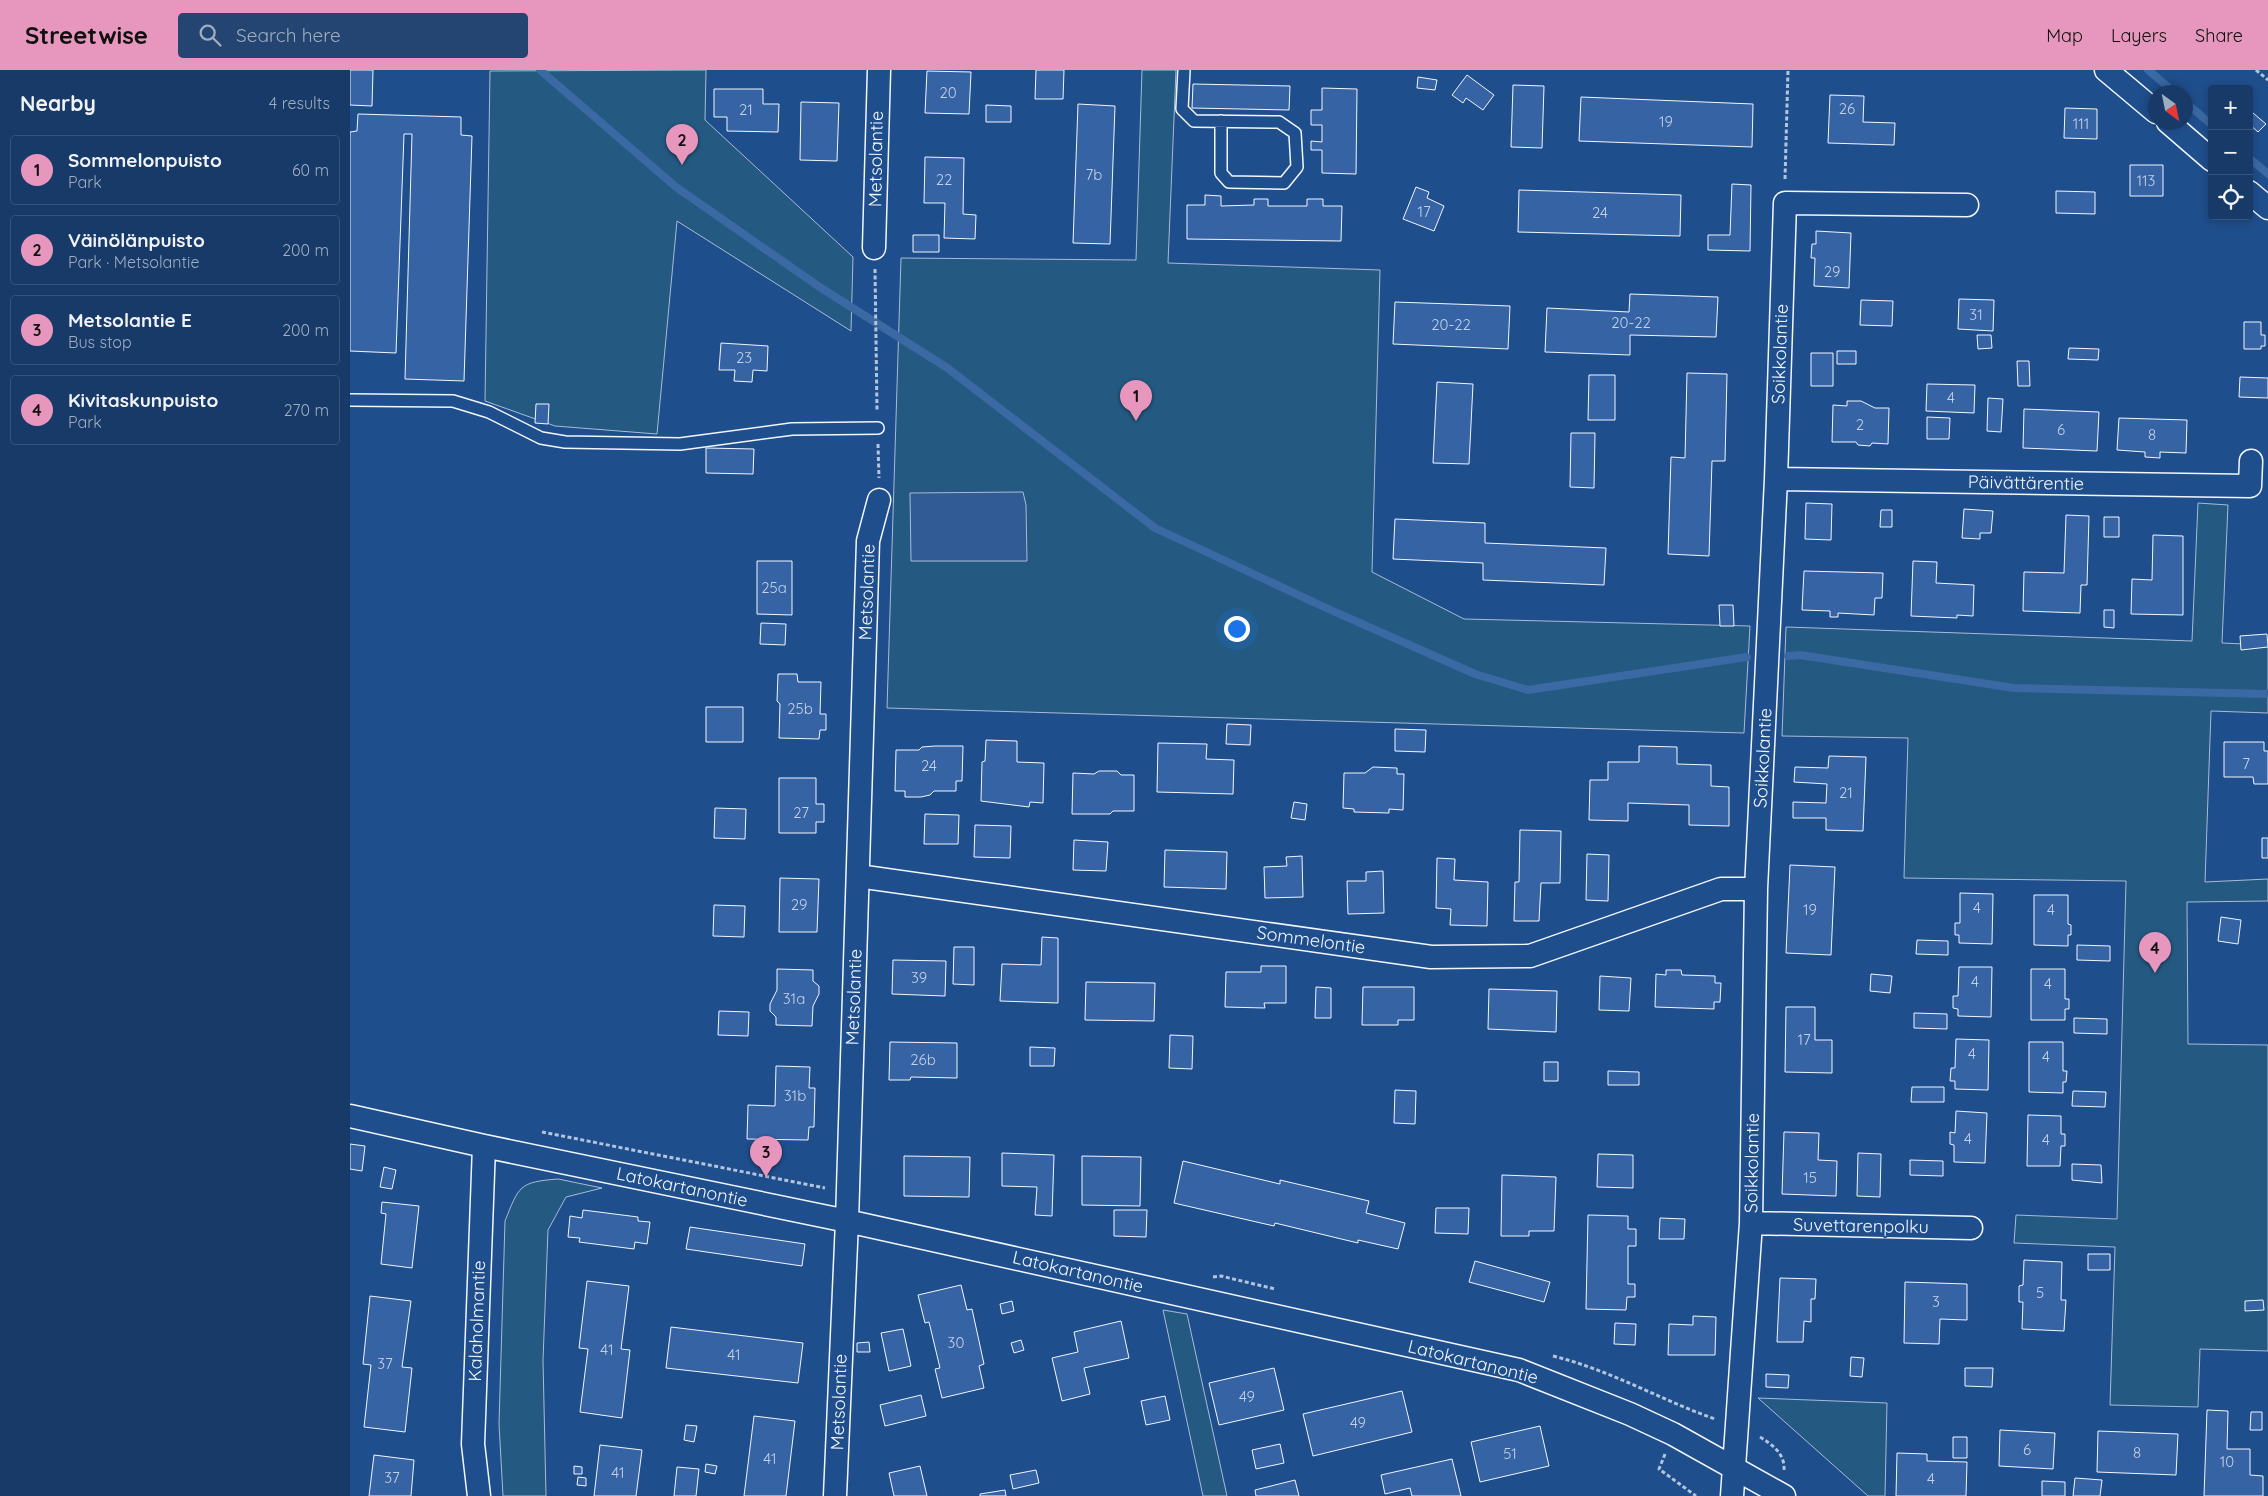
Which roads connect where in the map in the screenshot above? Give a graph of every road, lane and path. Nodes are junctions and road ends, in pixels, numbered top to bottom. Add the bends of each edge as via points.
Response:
1 (879, 70) edge
2 (1184, 70) edge
3 (1788, 70) edge
4 (2106, 70) edge
5 (2256, 70) edge
6 (2268, 80) edge
7 (2148, 105) edge
8 (1221, 121) junction
9 (2177, 130) edge
10 (2208, 157) edge
11 (2253, 195) edge
12 (1784, 203) junction
13 (1967, 204) dead end
14 (2268, 208) edge
15 (874, 248) joint
16 (876, 338) dead end
17 (350, 400) edge
18 (878, 428) dead end
19 (2251, 461) dead end
20 (1776, 479) junction
21 (879, 500) dead end
22 (858, 876) junction
23 (1756, 889) junction
24 (350, 1116) edge
25 (484, 1146) junction
26 (847, 1221) junction
27 (1751, 1223) junction
28 (1971, 1228) dead end
29 (1733, 1468) junction
30 (479, 1496) edge
31 (835, 1496) edge
32 (1732, 1496) edge
33 (1784, 1496) edge

1 - 15 street, Metsolantie
2 - 8 lane via 1182,109 1194,121
3 - 12 path
4 - 7 street
5 - 6 path
8 - 8 lane via 1279,122 1295,133 1297,167 1284,182 1229,182 1221,173
9 - 10 street
11 - 14 street
12 - 13 street
12 - 20 street, Soikkolantie
15 - 16 path
17 - 18 lane via 453,401 489,412 540,438 566,442 680,444 792,428
19 - 20 street, Päivättärentie via 2250,486
20 - 23 street, Soikkolantie
21 - 22 street, Metsolantie via 868,541
22 - 23 street, Sommelontie via 1431,957 1530,956 1721,888
22 - 26 street, Metsolantie
23 - 27 street, Soikkolantie
24 - 25 street, Latokartanontie
25 - 26 street, Latokartanontie
25 - 30 street, Kalaholmantie via 473,1444
26 - 29 street, Latokartanontie via 1519,1370 1665,1430
26 - 31 street, Metsolantie
27 - 28 street, Suvettarenpolku
27 - 29 street, Soikkolantie
29 - 32 street, Soikkolantie
29 - 33 street, Latokartanontie

